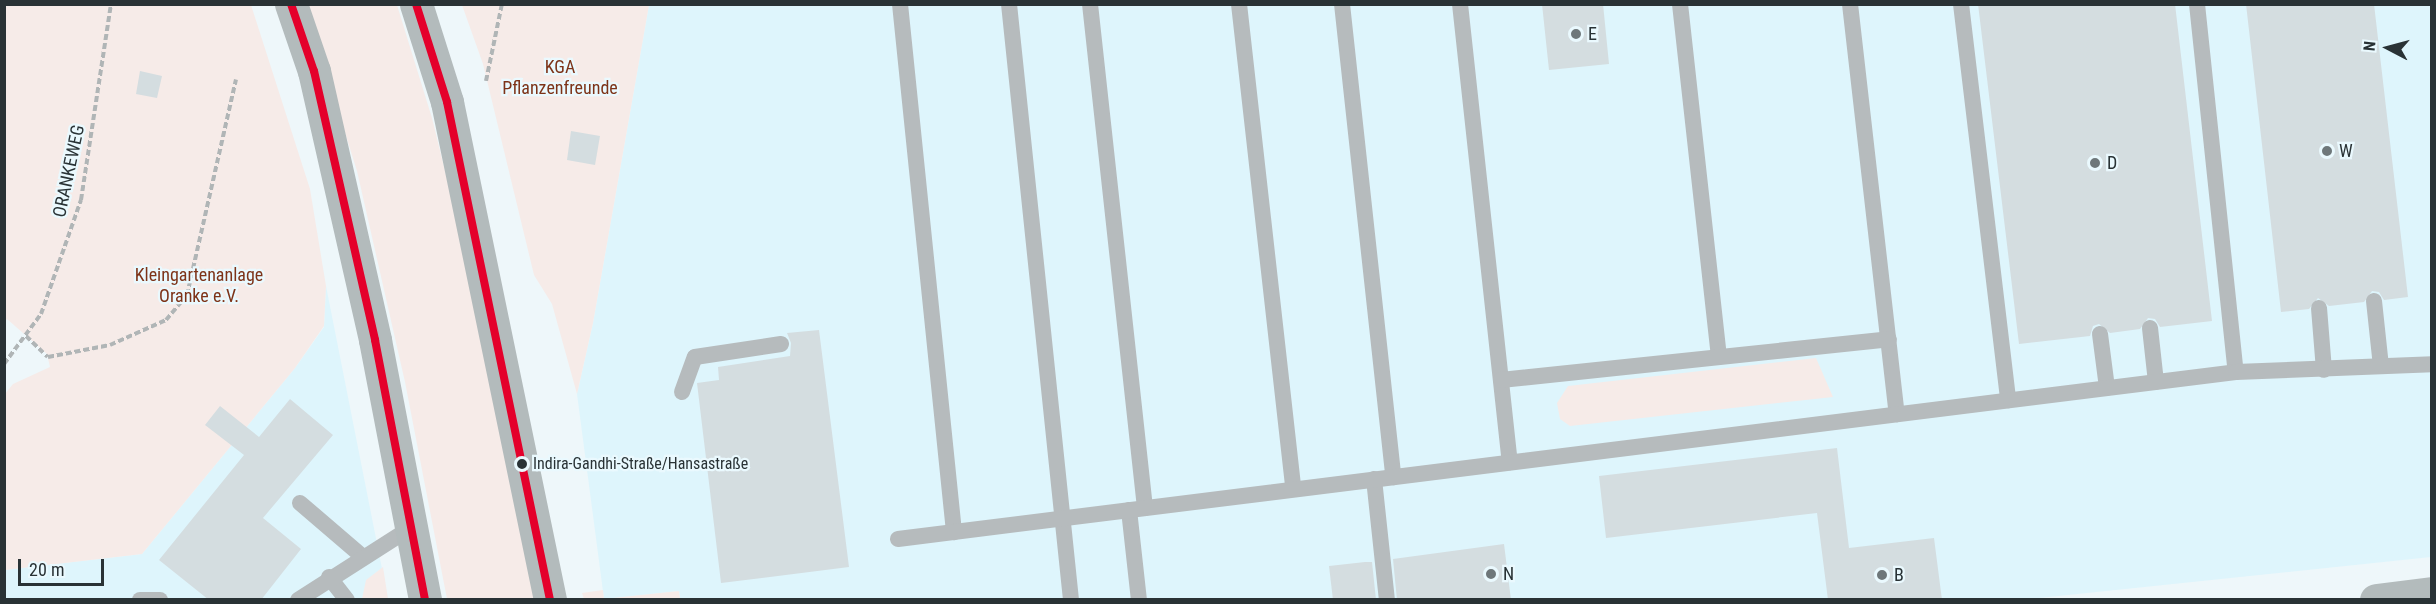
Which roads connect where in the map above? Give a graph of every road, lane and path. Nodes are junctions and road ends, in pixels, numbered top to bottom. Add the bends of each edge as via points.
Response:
1 (111, 4) edge
2 (291, 4) edge
3 (416, 4) edge
4 (502, 4) edge
5 (900, 4) edge
6 (1009, 4) edge
7 (1090, 4) edge
8 (1239, 4) edge
9 (1342, 4) edge
10 (1460, 4) edge
11 (1680, 4) edge
12 (1850, 4) edge
13 (1961, 4) edge
14 (2197, 4) edge
15 (236, 79) dead end
16 (486, 81) dead end
17 (2374, 301) dead end
18 (2319, 308) dead end
19 (2150, 328) dead end
20 (2100, 334) dead end
21 (26, 336) junction
22 (1888, 339) junction
23 (781, 344) dead end
24 (1719, 357) junction
25 (4, 364) edge
26 (2432, 364) edge
27 (2381, 366) junction
28 (2324, 370) junction
29 (2236, 372) junction
30 (1501, 380) junction
31 (2156, 382) junction
32 (2107, 388) junction
33 (682, 392) dead end
34 (2008, 400) junction
35 (1897, 414) junction
36 (1510, 462) junction
37 (1393, 477) junction
38 (1374, 479) junction
39 (1293, 489) junction
40 (300, 503) dead end
41 (1137, 509) junction
42 (1062, 518) junction
43 (412, 527) junction
44 (954, 532) junction
45 (898, 539) dead end
46 (363, 557) junction
47 (329, 577) junction
48 (2432, 593) edge
49 (140, 600) edge
50 (160, 600) edge
51 (298, 600) edge
52 (347, 600) edge
53 (426, 600) edge
54 (550, 600) edge
55 (1071, 600) edge
56 (1139, 600) edge
57 (1387, 600) edge
58 (2376, 600) edge

1 - 21 path, ORANKEWEG via 81,200 40,314
2 - 43 main road via 325,118
3 - 54 main road via 447,102
4 - 16 path
5 - 44 lane
6 - 42 lane
7 - 41 lane
8 - 39 lane
9 - 37 lane
10 - 30 lane
11 - 24 lane
12 - 22 lane
13 - 34 lane
14 - 29 lane
15 - 21 path via 187,294 166,320 110,345 48,357
17 - 27 lane
18 - 28 lane
19 - 31 lane
20 - 32 lane
21 - 25 path, ORANKEWEG
22 - 24 lane
22 - 35 lane
23 - 33 lane via 696,357
24 - 30 lane
26 - 27 lane
27 - 28 lane
28 - 29 lane
29 - 31 lane
30 - 36 lane
31 - 32 lane
32 - 34 lane
34 - 35 lane
35 - 36 lane
36 - 37 lane
37 - 38 lane
38 - 39 lane
38 - 57 lane
39 - 41 lane
40 - 46 lane
41 - 42 lane
41 - 56 lane
42 - 44 lane
42 - 55 lane
43 - 46 lane
43 - 53 main road
44 - 45 lane
46 - 47 lane
47 - 51 lane
47 - 52 lane
48 - 58 main road
49 - 50 lane

